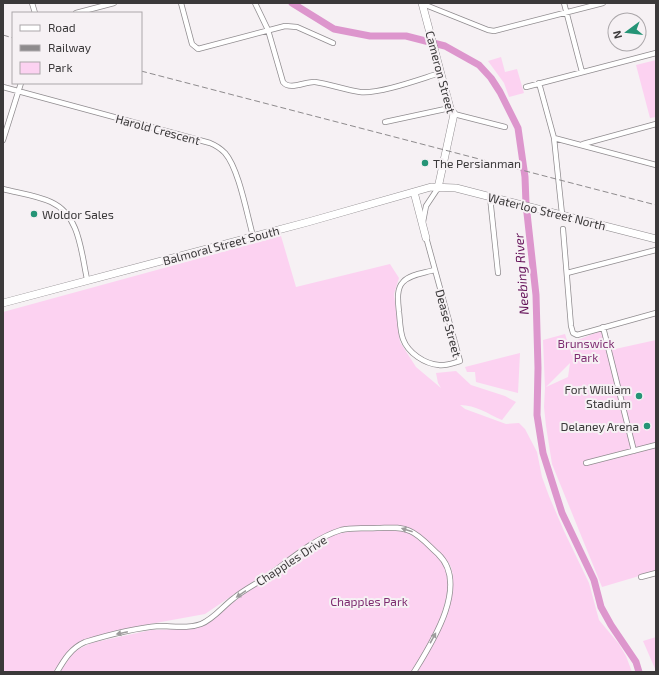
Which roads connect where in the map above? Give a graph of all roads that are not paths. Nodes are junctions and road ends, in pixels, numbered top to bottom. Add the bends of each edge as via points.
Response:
1 (114, 3) edge
2 (181, 3) edge
3 (255, 3) edge
4 (564, 3) edge
5 (603, 3) edge
6 (422, 4) edge
7 (80, 12) edge
8 (566, 12) junction
9 (268, 30) junction
10 (333, 43) dead end
11 (656, 53) edge
12 (582, 72) junction
13 (440, 73) junction
14 (539, 83) junction
15 (21, 84) edge
16 (3, 87) edge
17 (526, 87) dead end
18 (19, 92) junction
19 (452, 111) junction
20 (385, 122) dead end
21 (656, 124) edge
22 (505, 127) dead end
23 (554, 138) junction
24 (3, 140) edge
25 (582, 144) junction
26 (656, 165) edge
27 (438, 188) junction
28 (3, 189) edge
29 (414, 192) junction
30 (490, 197) junction
31 (562, 214) junction
32 (563, 229) dead end
33 (253, 236) junction
34 (426, 238) junction
35 (656, 239) edge
36 (656, 250) edge
37 (434, 270) junction
38 (498, 273) dead end
39 (567, 273) junction
40 (87, 279) junction
41 (3, 302) edge
42 (656, 313) edge
43 (603, 327) junction
44 (656, 445) edge
45 (634, 451) junction
46 (586, 463) dead end
47 (656, 573) edge
48 (641, 577) dead end
49 (57, 672) edge
50 (414, 672) edge

1 - 7 street
2 - 9 street via 192,44 198,49
3 - 9 street
4 - 8 street
5 - 8 street
6 - 8 street via 494,31
6 - 13 main road, Cameron Street
8 - 12 street
9 - 10 street via 297,27
9 - 13 street via 285,84 289,86 314,82 372,92
11 - 12 street
12 - 14 street
13 - 19 main road, Cameron Street
14 - 17 street
14 - 23 street
15 - 18 street
16 - 18 street, Harold Crescent
18 - 24 street
18 - 33 street, Harold Crescent via 216,146 226,154 236,172
19 - 20 street
19 - 22 street
19 - 27 main road, Cameron Street
21 - 25 street
23 - 25 street
23 - 31 street
25 - 26 street
27 - 29 main road, Balmoral Street South via 431,187
27 - 30 main road, Waterloo Street North via 456,188
27 - 34 street, Dease Street via 426,206 423,221
28 - 40 street via 50,201 66,212 76,230
29 - 33 main road, Balmoral Street South
29 - 34 main road
30 - 31 main road, Waterloo Street North
30 - 38 street
31 - 35 main road, Waterloo Street North
32 - 39 street
33 - 40 main road, Balmoral Street South
34 - 37 street, Dease Street
36 - 39 street
37 - 37 street, Dease Street via 410,277 401,285 398,294 401,328 403,339 415,355 430,363 446,365 460,361
39 - 43 street via 573,333
40 - 41 main road, Balmoral Street South
42 - 43 street
43 - 45 street
44 - 45 street
45 - 46 street
47 - 48 street
50 -> 49 street, Chapples Drive via 444,616 450,573 442,558 414,532 394,528 343,530 329,535 235,597 203,623 195,626 145,628 89,641 71,652

